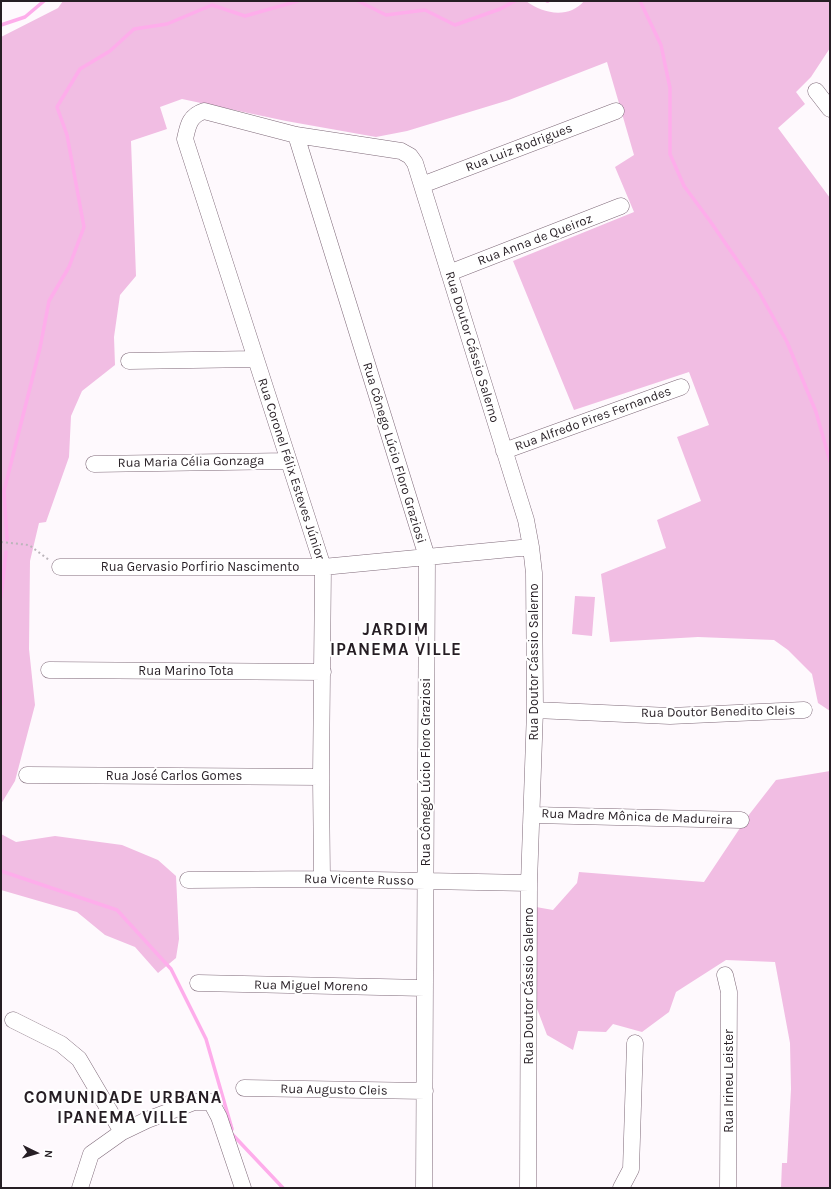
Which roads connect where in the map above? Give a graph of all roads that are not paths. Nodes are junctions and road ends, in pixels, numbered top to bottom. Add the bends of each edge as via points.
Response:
1 (816, 91) dead end
2 (830, 109) edge
3 (616, 111) dead end
4 (296, 135) junction
5 (422, 185) junction
6 (621, 206) dead end
7 (449, 273) junction
8 (255, 359) junction
9 (129, 361) dead end
10 (681, 387) dead end
11 (504, 451) junction
12 (288, 461) junction
13 (94, 464) dead end
14 (531, 547) junction
15 (427, 557) junction
16 (60, 567) road end
17 (323, 567) junction
18 (50, 670) dead end
19 (323, 672) junction
20 (535, 710) junction
21 (804, 710) dead end
22 (26, 775) dead end
23 (321, 777) junction
24 (533, 815) junction
25 (741, 820) dead end
26 (322, 879) junction
27 (188, 880) dead end
28 (425, 881) junction
29 (529, 883) junction
30 (725, 975) dead end
31 (198, 983) dead end
32 (425, 988) junction
33 (13, 1020) dead end
34 (635, 1043) dead end
35 (244, 1088) dead end
36 (425, 1091) junction
37 (122, 1132) junction
38 (80, 1188) edge
39 (243, 1188) edge
40 (424, 1188) edge
41 (528, 1188) edge
42 (621, 1188) edge
43 (728, 1188) edge

1 - 2 street
3 - 5 street, Rua Luiz Rodrigues
4 - 5 street, Rua Doutor Cássio Salerno via 401,151 410,156 415,163
4 - 8 street, Rua Coronel Félix Esteves Júnior via 204,111 191,119 184,140
4 - 15 street, Rua Cônego Lúcio Floro Graziosi
5 - 7 street, Rua Doutor Cássio Salerno
6 - 7 street, Rua Anna de Queiroz
7 - 11 street, Rua Doutor Cássio Salerno
8 - 9 street
8 - 12 street, Rua Coronel Félix Esteves Júnior
10 - 11 street, Rua Alfredo Pires Fernandes
11 - 14 street, Rua Doutor Cássio Salerno via 526,520
12 - 13 street, Rua Maria Célia Gonzaga
12 - 17 street, Rua Coronel Félix Esteves Júnior
14 - 15 street, Rua Gervasio Porfirio Nascimento
14 - 20 street, Rua Doutor Cássio Salerno via 534,573
15 - 17 street, Rua Gervasio Porfirio Nascimento
15 - 28 street, Rua Cônego Lúcio Floro Graziosi
16 - 17 street, Rua Gervasio Porfirio Nascimento
17 - 19 street, Rua Coronel Félix Esteves Júnior
18 - 19 street, Rua Marino Tota
19 - 23 street, Rua Coronel Félix Esteves Júnior
20 - 21 street, Rua Doutor Benedito Cleis via 670,716
20 - 24 street, Rua Doutor Cássio Salerno
22 - 23 street, Rua José Carlos Gomes
23 - 26 street, Rua Coronel Félix Esteves Júnior
24 - 25 street, Rua Madre Mônica de Madureira
24 - 29 street, Rua Doutor Cássio Salerno
26 - 27 street, Rua Vicente Russo
26 - 28 street, Rua Vicente Russo
28 - 29 street, Rua Vicente Russo
28 - 32 street, Rua Cônego Lúcio Floro Graziosi
29 - 41 street, Rua Doutor Cássio Salerno
30 - 43 street, Rua Irineu Leister via 729,992
31 - 32 street, Rua Miguel Moreno
32 - 36 street, Rua Cônego Lúcio Floro Graziosi
33 - 37 street via 61,1044 79,1059
34 - 42 street via 631,1170
35 - 36 street, Rua Augusto Cleis
36 - 40 street, Rua Cônego Lúcio Floro Graziosi
37 - 38 street via 91,1154
37 - 39 street via 194,1102 211,1102 219,1117

